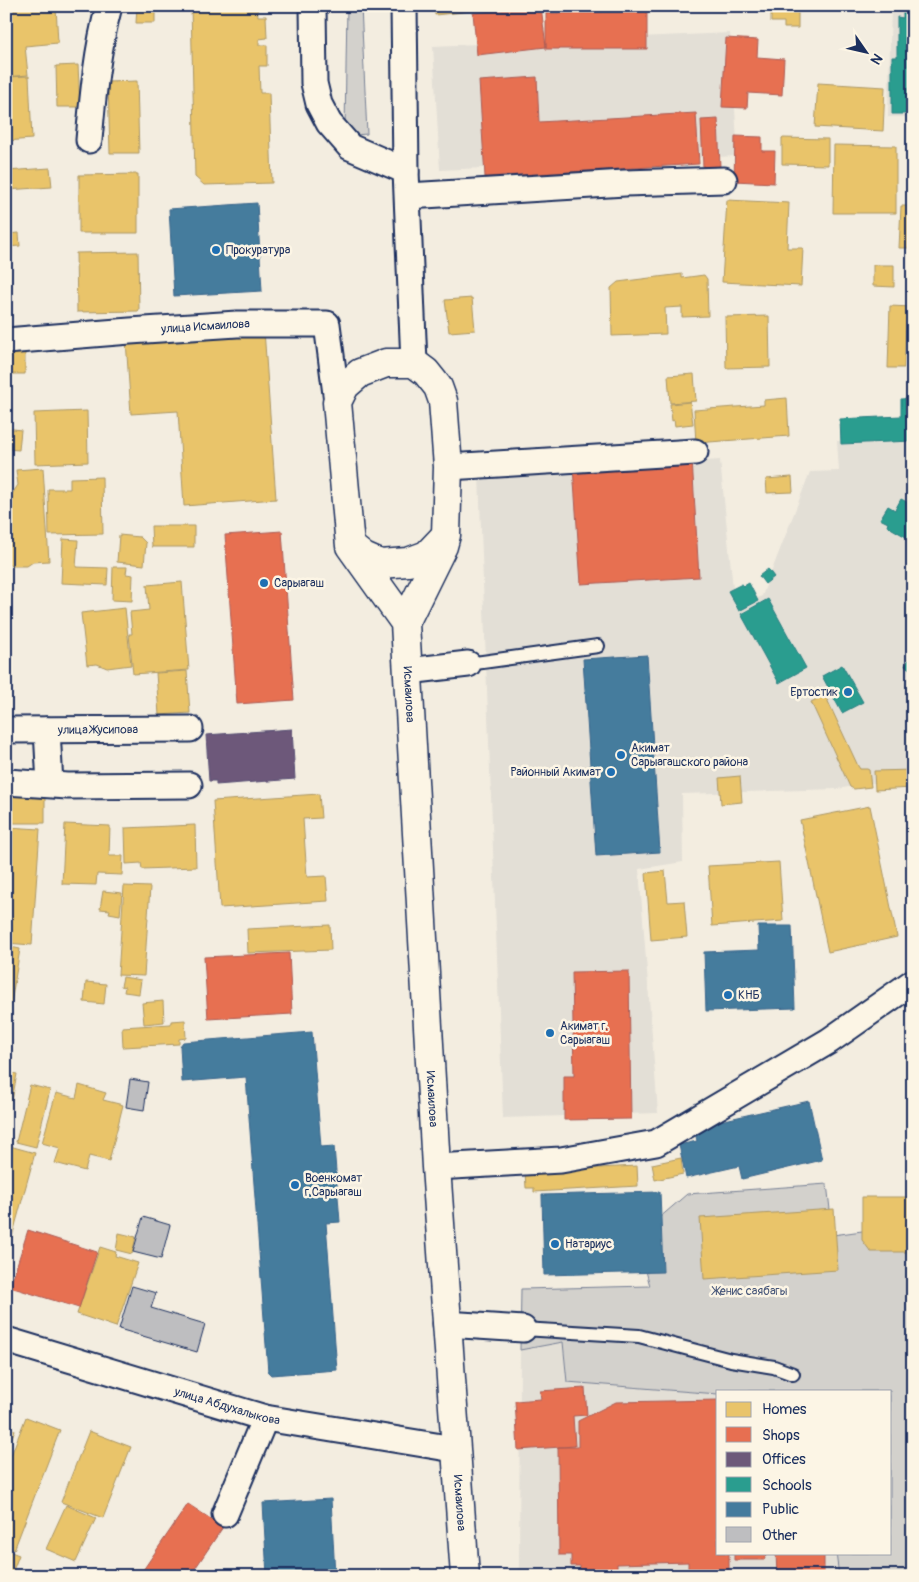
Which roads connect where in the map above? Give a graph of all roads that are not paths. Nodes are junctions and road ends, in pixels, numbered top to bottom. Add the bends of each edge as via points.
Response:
1 (109, 6) edge
2 (313, 6) edge
3 (404, 6) edge
4 (89, 140) dead end
5 (406, 171) junction
6 (724, 180) dead end
7 (408, 196) junction
8 (6, 341) edge
9 (414, 363) junction
10 (337, 402) junction
11 (695, 452) dead end
12 (448, 467) junction
13 (446, 535) junction
14 (350, 546) junction
15 (405, 623) junction
16 (598, 646) dead end
17 (468, 664) joint
18 (408, 671) junction
19 (190, 729) dead end
20 (6, 730) edge
21 (46, 730) junction
22 (6, 782) edge
23 (50, 784) junction
24 (189, 785) dead end
25 (913, 982) edge
26 (436, 1168) junction
27 (446, 1324) junction
28 (523, 1329) joint
29 (6, 1340) edge
30 (793, 1374) dead end
31 (265, 1418) junction
32 (454, 1449) junction
33 (225, 1514) dead end
34 (465, 1576) edge

1 - 4 street via 95,77
2 - 5 street via 314,83 319,104 329,123 350,147
3 - 5 street
5 - 7 street
6 - 7 street
7 - 9 street
8 - 10 street, улица Исмаилова via 237,324 327,324
9 - 10 street via 386,363 360,373 345,386
9 - 12 street, Исмаилова via 438,387 443,400
10 - 14 street
11 - 12 street
12 - 13 street, Исмаилова
13 - 14 street via 427,555 408,562 380,564
13 - 15 street, Исмаилова
14 - 15 street
15 - 18 street, Исмаилова
16 - 17 lane
17 - 18 street
18 - 26 street, Исмаилова
19 - 21 street, улица Жусипова
20 - 21 street, улица Жусипова
21 - 23 street
22 - 23 street
23 - 24 street
25 - 26 street via 829,1040 656,1143 560,1160
26 - 27 street, Исмаилова
27 - 28 street
27 - 32 street, Исмаилова
28 - 30 lane via 639,1336
29 - 31 street, улица Абдухалыкова
31 - 32 street, улица Абдухалыкова
31 - 33 street
32 - 34 street, Исмаилова

